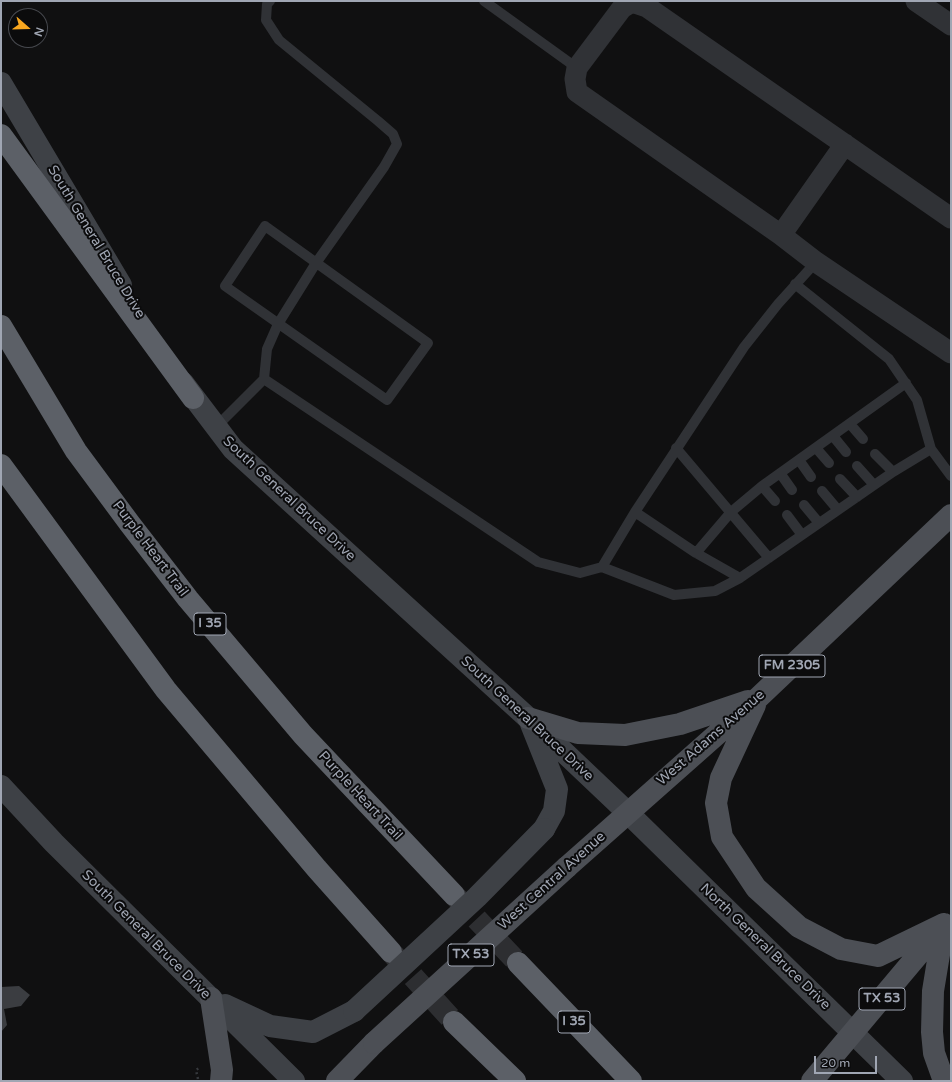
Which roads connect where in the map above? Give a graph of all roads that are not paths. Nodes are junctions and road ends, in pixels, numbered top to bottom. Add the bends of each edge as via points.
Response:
1 (270, 1) edge
2 (484, 1) edge
3 (916, 1) edge
4 (951, 25) edge
5 (577, 68) junction
6 (1, 83) edge
7 (1, 134) edge
8 (844, 144) junction
9 (951, 218) edge
10 (782, 235) junction
11 (816, 262) junction
12 (316, 263) junction
13 (795, 284) junction
14 (278, 324) junction
15 (1, 326) edge
16 (950, 351) edge
17 (264, 379) junction
18 (906, 383) junction
19 (193, 398) junction
20 (850, 424) junction
21 (215, 428) junction
22 (833, 436) junction
23 (863, 439) dead end
24 (676, 448) junction
25 (816, 448) junction
26 (931, 449) junction
27 (846, 452) dead end
28 (875, 454) dead end
29 (799, 460) junction
30 (829, 463) dead end
31 (1, 465) edge
32 (857, 466) dead end
33 (893, 472) junction
34 (780, 473) junction
35 (811, 476) dead end
36 (951, 476) edge
37 (840, 479) dead end
38 (874, 485) junction
39 (762, 486) junction
40 (792, 490) dead end
41 (822, 491) dead end
42 (857, 497) junction
43 (775, 501) dead end
44 (804, 505) dead end
45 (838, 510) junction
46 (635, 512) junction
47 (731, 512) junction
48 (787, 515) dead end
49 (951, 515) edge
50 (819, 523) junction
51 (802, 535) junction
52 (696, 553) junction
53 (769, 558) junction
54 (602, 567) junction
55 (740, 578) junction
56 (759, 697) junction
57 (528, 718) junction
58 (1, 786) edge
59 (627, 812) junction
60 (454, 895) tunnel mouth
61 (948, 920) edge
62 (391, 952) tunnel mouth
63 (518, 963) tunnel mouth
64 (211, 998) junction
65 (454, 1022) tunnel mouth
66 (853, 1033) junction
67 (221, 1081) edge
68 (294, 1081) edge
69 (337, 1081) edge
70 (515, 1081) edge
71 (632, 1081) edge
72 (812, 1081) edge
73 (902, 1081) edge
74 (944, 1081) edge

1 - 12 lane via 267,4 266,20 279,40 393,134 397,144 384,167
2 - 5 lane
3 - 4 street
5 - 8 street via 622,8 632,2 647,7
5 - 10 street via 577,92
6 - 19 main road, South General Bruce Drive via 122,287
7 - 19 highway
8 - 9 street
8 - 10 street
10 - 11 street
11 - 13 lane
11 - 16 street
12 - 14 lane
12 - 14 lane via 265,226 225,286
12 - 14 lane via 428,342 387,400
13 - 18 lane via 889,359
13 - 24 lane via 744,347
14 - 17 lane via 267,349
15 - 60 highway, Purple Heart Trail / I 35 via 76,451 188,598 303,735
17 - 21 lane
17 - 54 lane via 538,562 580,573
18 - 20 lane
18 - 26 lane via 917,400
19 - 21 main road, South General Bruce Drive
20 - 22 lane
20 - 23 lane
21 - 57 main road, South General Bruce Drive via 233,449
22 - 25 lane
22 - 27 lane
24 - 46 lane
24 - 47 lane
25 - 29 lane
25 - 30 lane
26 - 33 lane
26 - 36 lane
28 - 33 lane
29 - 34 lane
29 - 35 lane
31 - 62 highway via 166,690
32 - 38 lane
33 - 38 lane
34 - 39 lane
34 - 40 lane
37 - 42 lane
38 - 42 lane
39 - 43 lane
39 - 47 lane
41 - 45 lane
42 - 45 lane
44 - 50 lane
45 - 50 lane
46 - 52 lane
46 - 54 lane
47 - 52 lane
47 - 53 lane
48 - 51 lane
49 - 56 main road, West Adams Avenue / FM 2305
50 - 51 lane
51 - 53 lane
52 - 55 lane
53 - 55 lane
54 - 55 lane via 674,596 715,591
56 - 57 main road via 680,724 626,735 578,733
56 - 59 main road, West Adams Avenue / FM 2305
56 - 61 main road via 721,778 716,803 722,837 756,888 799,927 841,949 878,956
57 - 59 main road, South General Bruce Drive
57 - 64 main road, bridge via 557,789 554,811 544,829 477,897 354,1011 313,1032 270,1026
58 - 64 main road, South General Bruce Drive via 54,843
59 - 66 main road, North General Bruce Drive
59 - 69 main road, West Central Avenue / TX 53, bridge via 374,1043
61 - 66 main road, TX 53
61 - 74 main road via 934,991 932,1032 934,1053
63 - 71 highway, I 35
64 - 67 main road via 222,1070
64 - 68 main road, South General Bruce Drive
65 - 70 highway
66 - 72 main road, TX 53
66 - 73 main road, North General Bruce Drive

